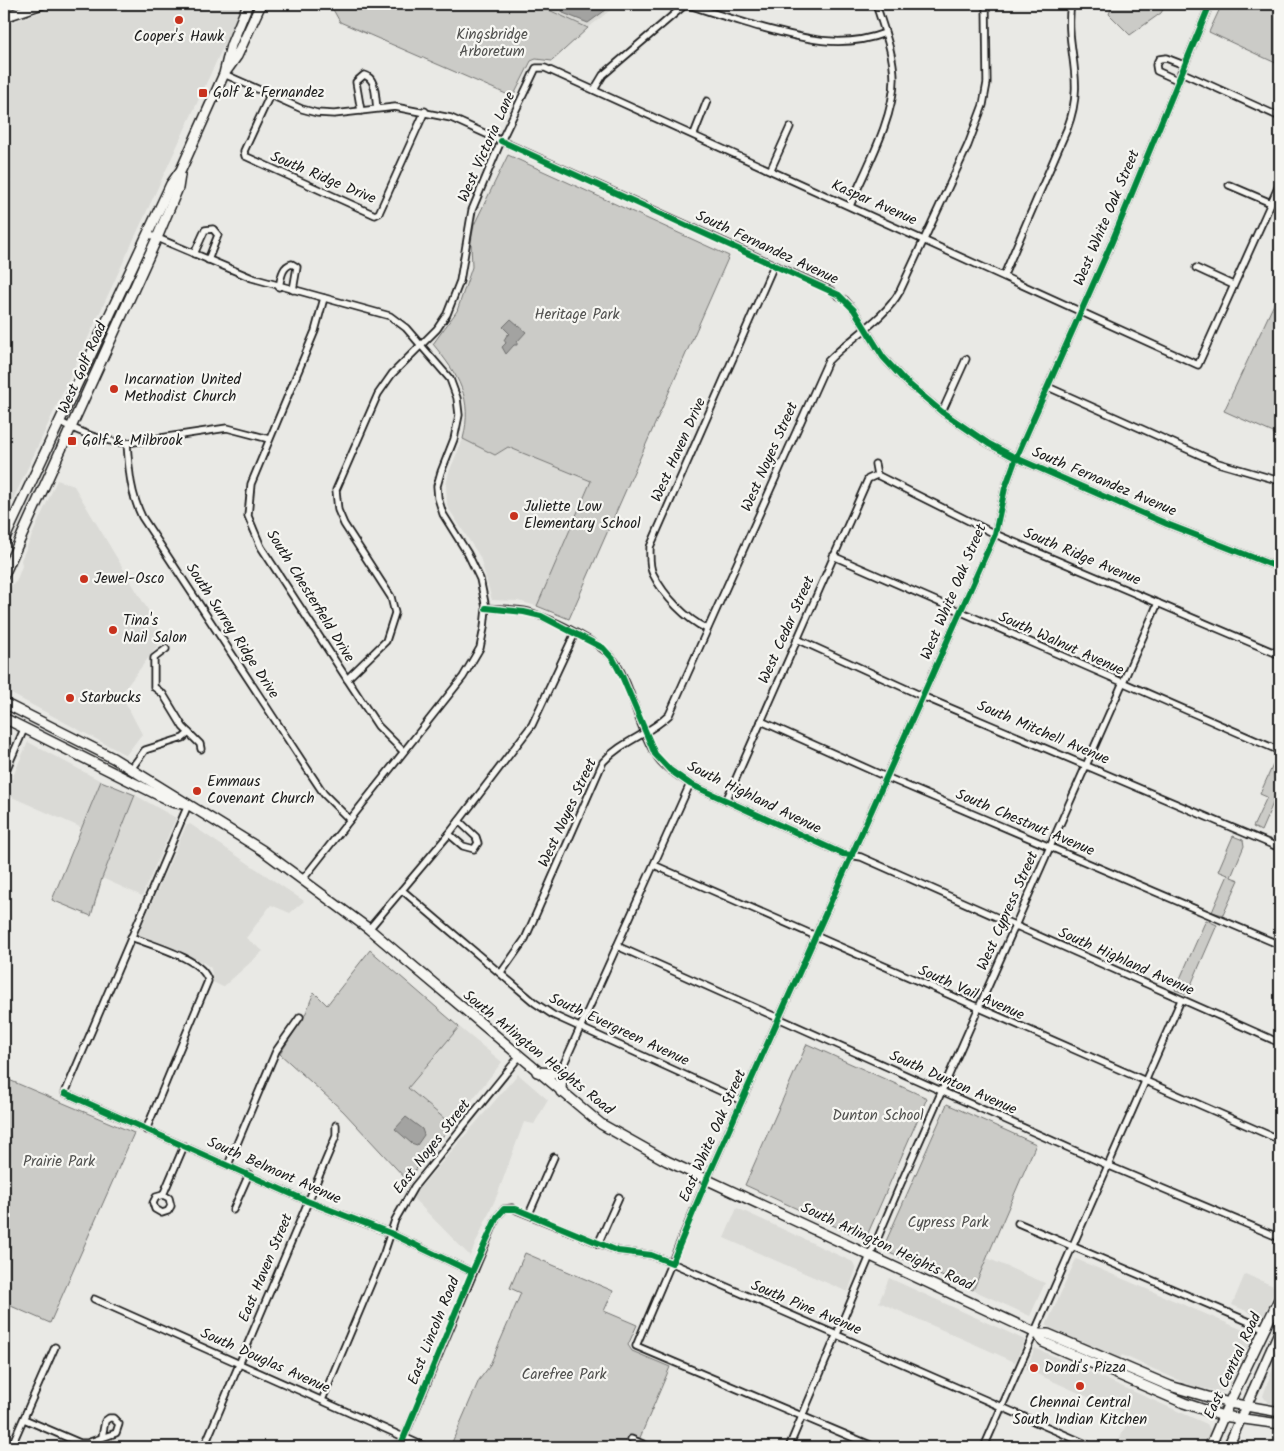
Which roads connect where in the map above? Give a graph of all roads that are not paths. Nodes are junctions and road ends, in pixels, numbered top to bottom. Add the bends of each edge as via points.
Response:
1 (11, 4) edge
2 (42, 4) edge
3 (248, 4) edge
4 (261, 4) edge
5 (876, 4) edge
6 (986, 4) edge
7 (1071, 4) edge
8 (1210, 4) edge
9 (4, 6) edge
10 (4, 17) edge
11 (885, 33) junction
12 (1184, 65) junction
13 (539, 68) joint
14 (1181, 72) junction
15 (224, 74) junction
16 (1177, 80) junction
17 (594, 90) junction
18 (270, 95) junction
19 (707, 101) dead end
20 (377, 108) junction
21 (361, 111) junction
22 (425, 111) junction
23 (1280, 117) edge
24 (790, 128) dead end
25 (694, 134) junction
26 (501, 141) junction
27 (771, 169) junction
28 (1280, 183) edge
29 (1229, 185) dead end
30 (1270, 203) junction
31 (850, 206) junction
32 (153, 236) junction
33 (925, 239) junction
34 (194, 254) junction
35 (208, 260) junction
36 (774, 265) junction
37 (1196, 268) dead end
38 (1004, 275) junction
39 (1233, 285) junction
40 (279, 286) junction
41 (293, 290) junction
42 (324, 298) junction
43 (1082, 311) junction
44 (864, 328) junction
45 (421, 345) junction
46 (966, 360) dead end
47 (1048, 386) junction
48 (942, 412) junction
49 (60, 422) junction
50 (72, 428) junction
51 (270, 439) junction
52 (128, 443) junction
53 (1016, 458) junction
54 (875, 464) dead end
55 (877, 475) junction
56 (1280, 482) edge
57 (995, 534) junction
58 (4, 540) edge
59 (833, 556) junction
60 (1280, 568) edge
61 (4, 575) edge
62 (1158, 602) junction
63 (486, 608) junction
64 (959, 613) junction
65 (707, 629) junction
66 (575, 633) junction
67 (797, 639) junction
68 (166, 649) dead end
69 (1280, 655) edge
70 (347, 679) junction
71 (1122, 684) junction
72 (922, 696) junction
73 (4, 703) edge
74 (4, 718) edge
75 (761, 721) junction
76 (24, 728) junction
77 (644, 732) junction
78 (189, 733) junction
79 (201, 749) dead end
80 (403, 751) junction
81 (1280, 751) edge
82 (1086, 765) junction
83 (131, 769) junction
84 (4, 775) edge
85 (886, 777) junction
86 (690, 784) junction
87 (726, 801) junction
88 (188, 805) junction
89 (349, 819) junction
90 (459, 821) junction
91 (449, 834) junction
92 (1050, 847) junction
93 (1280, 848) edge
94 (852, 855) junction
95 (654, 865) junction
96 (303, 879) junction
97 (402, 890) junction
98 (1016, 926) junction
99 (369, 929) junction
100 (131, 937) junction
101 (815, 937) junction
102 (1280, 945) edge
103 (617, 946) junction
104 (501, 973) junction
105 (1181, 1000) junction
106 (978, 1010) junction
107 (300, 1017) dead end
108 (778, 1020) junction
109 (580, 1028) junction
110 (1280, 1043) edge
111 (519, 1057) junction
112 (562, 1068) junction
113 (537, 1072) junction
114 (1144, 1082) junction
115 (942, 1091) junction
116 (561, 1092) junction
117 (742, 1101) junction
118 (336, 1125) dead end
119 (146, 1130) junction
120 (1280, 1140) edge
121 (184, 1146) junction
122 (554, 1157) dead end
123 (1107, 1164) junction
124 (228, 1165) junction
125 (249, 1174) junction
126 (707, 1179) junction
127 (163, 1195) dead end
128 (619, 1197) dead end
129 (307, 1201) junction
130 (504, 1209) joint
131 (233, 1210) dead end
132 (529, 1214) junction
133 (1018, 1223) dead end
134 (390, 1234) junction
135 (1280, 1238) edge
136 (598, 1244) junction
137 (1072, 1246) junction
138 (871, 1254) junction
139 (672, 1263) junction
140 (472, 1272) junction
141 (1280, 1297) edge
142 (94, 1299) dead end
143 (1266, 1328) junction
144 (1280, 1330) edge
145 (1037, 1333) junction
146 (837, 1334) junction
147 (55, 1347) dead end
148 (240, 1362) junction
149 (322, 1400) junction
150 (1229, 1404) junction
151 (1246, 1406) junction
152 (1002, 1407) junction
153 (1280, 1412) edge
154 (802, 1416) junction
155 (1224, 1416) junction
156 (24, 1419) junction
157 (1240, 1419) junction
158 (1280, 1424) edge
159 (102, 1437) dead end
160 (404, 1438) junction
161 (631, 1439) dead end
162 (206, 1446) edge
163 (11, 1447) edge
164 (400, 1447) edge
165 (426, 1447) edge
166 (650, 1447) edge
167 (789, 1447) edge
168 (875, 1447) edge
169 (984, 1447) edge
170 (1093, 1447) edge
171 (1210, 1447) edge
172 (1228, 1447) edge

1 - 9 main road
2 - 10 main road
3 - 15 main road, West Golf Road via 231,45
4 - 15 main road, West Golf Road via 238,56
5 - 11 street
6 - 33 street, West Noyes Street via 987,83 983,106
7 - 38 street via 1077,84 1073,113
8 - 12 street, West White Oak Street
11 - 17 street via 849,42 804,39 686,4 603,75
11 - 31 street via 894,78 892,99
12 - 14 street, West White Oak Street
12 - 16 street via 1166,58 1160,59 1156,65 1157,71
13 - 17 street, Kaspar Avenue
13 - 26 street, West Victoria Lane via 534,71
14 - 16 street, West White Oak Street
14 - 23 street
15 - 18 street, South Fernandez Avenue
15 - 32 main road, West Golf Road via 181,170 178,188
16 - 43 street, West White Oak Street
17 - 25 street, Kaspar Avenue
18 - 21 street, South Fernandez Avenue via 317,113
18 - 22 street, South Ridge Drive via 244,156 375,215 379,213
19 - 25 street
20 - 21 street, South Fernandez Avenue
20 - 21 street via 373,82 364,75 356,82
20 - 22 street, South Fernandez Avenue
22 - 26 street, South Fernandez Avenue via 451,118
24 - 27 street
25 - 27 street, Kaspar Avenue
26 - 36 street, South Fernandez Avenue
26 - 45 street, West Victoria Lane via 472,210 460,281 438,330
27 - 31 street, Kaspar Avenue
28 - 30 street
29 - 30 street
30 - 39 street
31 - 33 street, Kaspar Avenue
32 - 34 street
32 - 49 main road, West Golf Road
32 - 50 main road, West Golf Road
33 - 38 street, Kaspar Avenue
33 - 44 street, West Noyes Street via 894,301
34 - 35 street
34 - 35 street via 205,230 214,229 218,235
35 - 40 street
36 - 44 street, South Fernandez Avenue via 839,295 854,310
36 - 65 street, West Haven Drive via 650,547 653,574 693,622
37 - 39 street
38 - 43 street, Kaspar Avenue
39 - 43 street, Kaspar Avenue via 1198,365
40 - 41 street
40 - 41 street via 282,272 292,264 298,272
41 - 42 street
42 - 45 street via 390,316
42 - 51 street, South Chesterfield Drive via 315,330
43 - 47 street, West White Oak Street
44 - 48 street, South Fernandez Avenue via 893,369
44 - 65 street, West Noyes Street via 842,346 824,368
45 - 63 street via 450,379 457,398 459,415 437,486 438,498 443,514 480,579
45 - 70 street, West Victoria Lane via 392,374 378,394 336,490 338,510 344,524 391,597 395,613 386,641
46 - 48 street
47 - 53 street, West White Oak Street
47 - 56 street via 1218,463
48 - 53 street, South Fernandez Avenue
49 - 50 street
49 - 58 main road, West Golf Road
50 - 52 street via 100,439
50 - 61 main road, West Golf Road
51 - 52 street via 227,428
51 - 70 street, South Chesterfield Drive via 251,484 248,516 261,547
52 - 89 street, South Surrey Ridge Drive via 129,479 142,516 324,794
53 - 57 street, West White Oak Street via 1005,488
53 - 60 street, South Fernandez Avenue via 1167,524
54 - 55 street
55 - 57 street, South Ridge Avenue
55 - 59 street, West Cedar Street via 868,479
57 - 62 street, South Ridge Avenue
57 - 64 street, West White Oak Street
59 - 64 street, South Walnut Avenue
59 - 67 street, West Cedar Street
62 - 69 street, South Ridge Avenue
62 - 71 street, West Cypress Street
63 - 66 street, South Highland Avenue via 541,616
63 - 80 street via 480,648 472,664
64 - 71 street, South Walnut Avenue
64 - 72 street, West White Oak Street
65 - 77 street, West Noyes Street via 670,715
66 - 77 street, South Highland Avenue via 603,648 613,659
66 - 90 street via 532,725
67 - 72 street, South Mitchell Avenue
67 - 75 street, West Cedar Street
68 - 78 street via 154,658 154,687 163,694
70 - 80 street, South Chesterfield Drive via 378,726
71 - 81 street, South Walnut Avenue
71 - 82 street, West Cypress Street
72 - 82 street, South Mitchell Avenue
72 - 85 street, West White Oak Street
73 - 83 main road, South Arlington Heights Road
74 - 76 main road, South Arlington Heights Road
75 - 85 street, South Chestnut Avenue
75 - 87 street, West Cedar Street
76 - 84 street
76 - 88 main road, South Arlington Heights Road via 172,802
77 - 86 street, South Highland Avenue via 662,763
77 - 104 street, West Noyes Street via 614,750 603,762 525,939
78 - 79 street
78 - 83 street via 184,738 145,750
80 - 89 street
82 - 92 street, West Cypress Street
82 - 93 street, South Mitchell Avenue
83 - 88 main road, South Arlington Heights Road
85 - 92 street, South Chestnut Avenue
85 - 94 street, West White Oak Street
86 - 87 street, South Highland Avenue
86 - 95 street
87 - 94 street, South Highland Avenue via 843,854
88 - 96 main road, South Arlington Heights Road via 244,838
88 - 100 street
89 - 96 street
90 - 91 street
90 - 91 street via 476,837 478,843 474,849 464,846
91 - 97 street
92 - 98 street, West Cypress Street
92 - 102 street, South Chestnut Avenue
94 - 98 street, South Highland Avenue
94 - 101 street, West White Oak Street
95 - 101 street, South Vail Avenue
95 - 103 street
96 - 99 main road, South Arlington Heights Road
97 - 99 street
97 - 104 street, South Evergreen Avenue
98 - 105 street, South Highland Avenue
98 - 106 street, West Cypress Street
99 - 111 main road, South Arlington Heights Road
100 - 119 street via 193,962 207,975 208,981
100 - 119 street, South Belmont Avenue via 65,1093
101 - 106 street, South Vail Avenue
101 - 108 street, West White Oak Street
103 - 108 street, South Dunton Avenue
103 - 109 street
104 - 109 street, South Evergreen Avenue via 544,1010
105 - 110 street, South Highland Avenue
105 - 114 street
106 - 114 street, South Vail Avenue
106 - 115 street, West Cypress Street
107 - 124 street via 276,1051
108 - 115 street, South Dunton Avenue
108 - 117 street, East White Oak Street
109 - 112 street
109 - 117 street, South Evergreen Avenue
111 - 113 main road, South Arlington Heights Road
111 - 134 street, East Noyes Street via 414,1187
112 - 113 main road via 555,1073
112 - 116 main road
113 - 116 main road, South Arlington Heights Road
114 - 120 street, South Vail Avenue
114 - 123 street
115 - 123 street, South Dunton Avenue
115 - 138 street, West Cypress Street
116 - 126 main road, South Arlington Heights Road via 601,1124 667,1162
117 - 126 street, East White Oak Street
118 - 129 street, East Haven Street via 336,1136
119 - 121 street, South Belmont Avenue
121 - 124 street, South Belmont Avenue
121 - 127 street
122 - 132 street
123 - 135 street, South Dunton Avenue
123 - 137 street
124 - 125 street, South Belmont Avenue
125 - 129 street, South Belmont Avenue
125 - 131 street
126 - 138 main road, South Arlington Heights Road
126 - 139 street, East White Oak Street
128 - 136 street
129 - 134 street, South Belmont Avenue
129 - 148 street, East Haven Street
130 - 132 street, South Pine Avenue
130 - 140 street, East Lincoln Road via 497,1217
132 - 136 street, South Pine Avenue
133 - 137 street
134 - 140 street, South Belmont Avenue
134 - 149 street, East Noyes Street
136 - 139 street, South Pine Avenue
137 - 143 street
137 - 145 street
138 - 145 main road, South Arlington Heights Road
138 - 146 street, West Cypress Street
139 - 146 street, South Pine Avenue
139 - 154 street, East White Oak Street via 636,1346
140 - 160 street, East Lincoln Road
141 - 143 main road, East Central Road
142 - 148 street, South Douglas Avenue
143 - 150 main road, East Central Road
144 - 151 main road, East Central Road
145 - 150 main road, South Arlington Heights Road via 1048,1334 1170,1386
145 - 152 street
145 - 155 main road, South Arlington Heights Road via 1043,1342
146 - 152 street, South Pine Avenue
146 - 154 street, West Cypress Street
147 - 156 street
148 - 149 street, South Douglas Avenue
148 - 162 street, East Haven Street
149 - 160 street, South Douglas Avenue
150 - 151 main road, South Arlington Heights Road
150 - 155 main road, East Central Road
151 - 153 main road, South Arlington Heights Road
151 - 157 main road, East Central Road
152 - 169 street
152 - 170 street, South Pine Avenue
154 - 167 street, West Cypress Street
154 - 168 street
155 - 157 main road, South Arlington Heights Road
155 - 171 main road, East Central Road
156 - 159 street via 80,1442 87,1443
156 - 163 street
157 - 158 main road, South Arlington Heights Road
157 - 172 main road, East Central Road
160 - 164 street, East Lincoln Road
160 - 165 street, South Douglas Avenue
161 - 166 street

